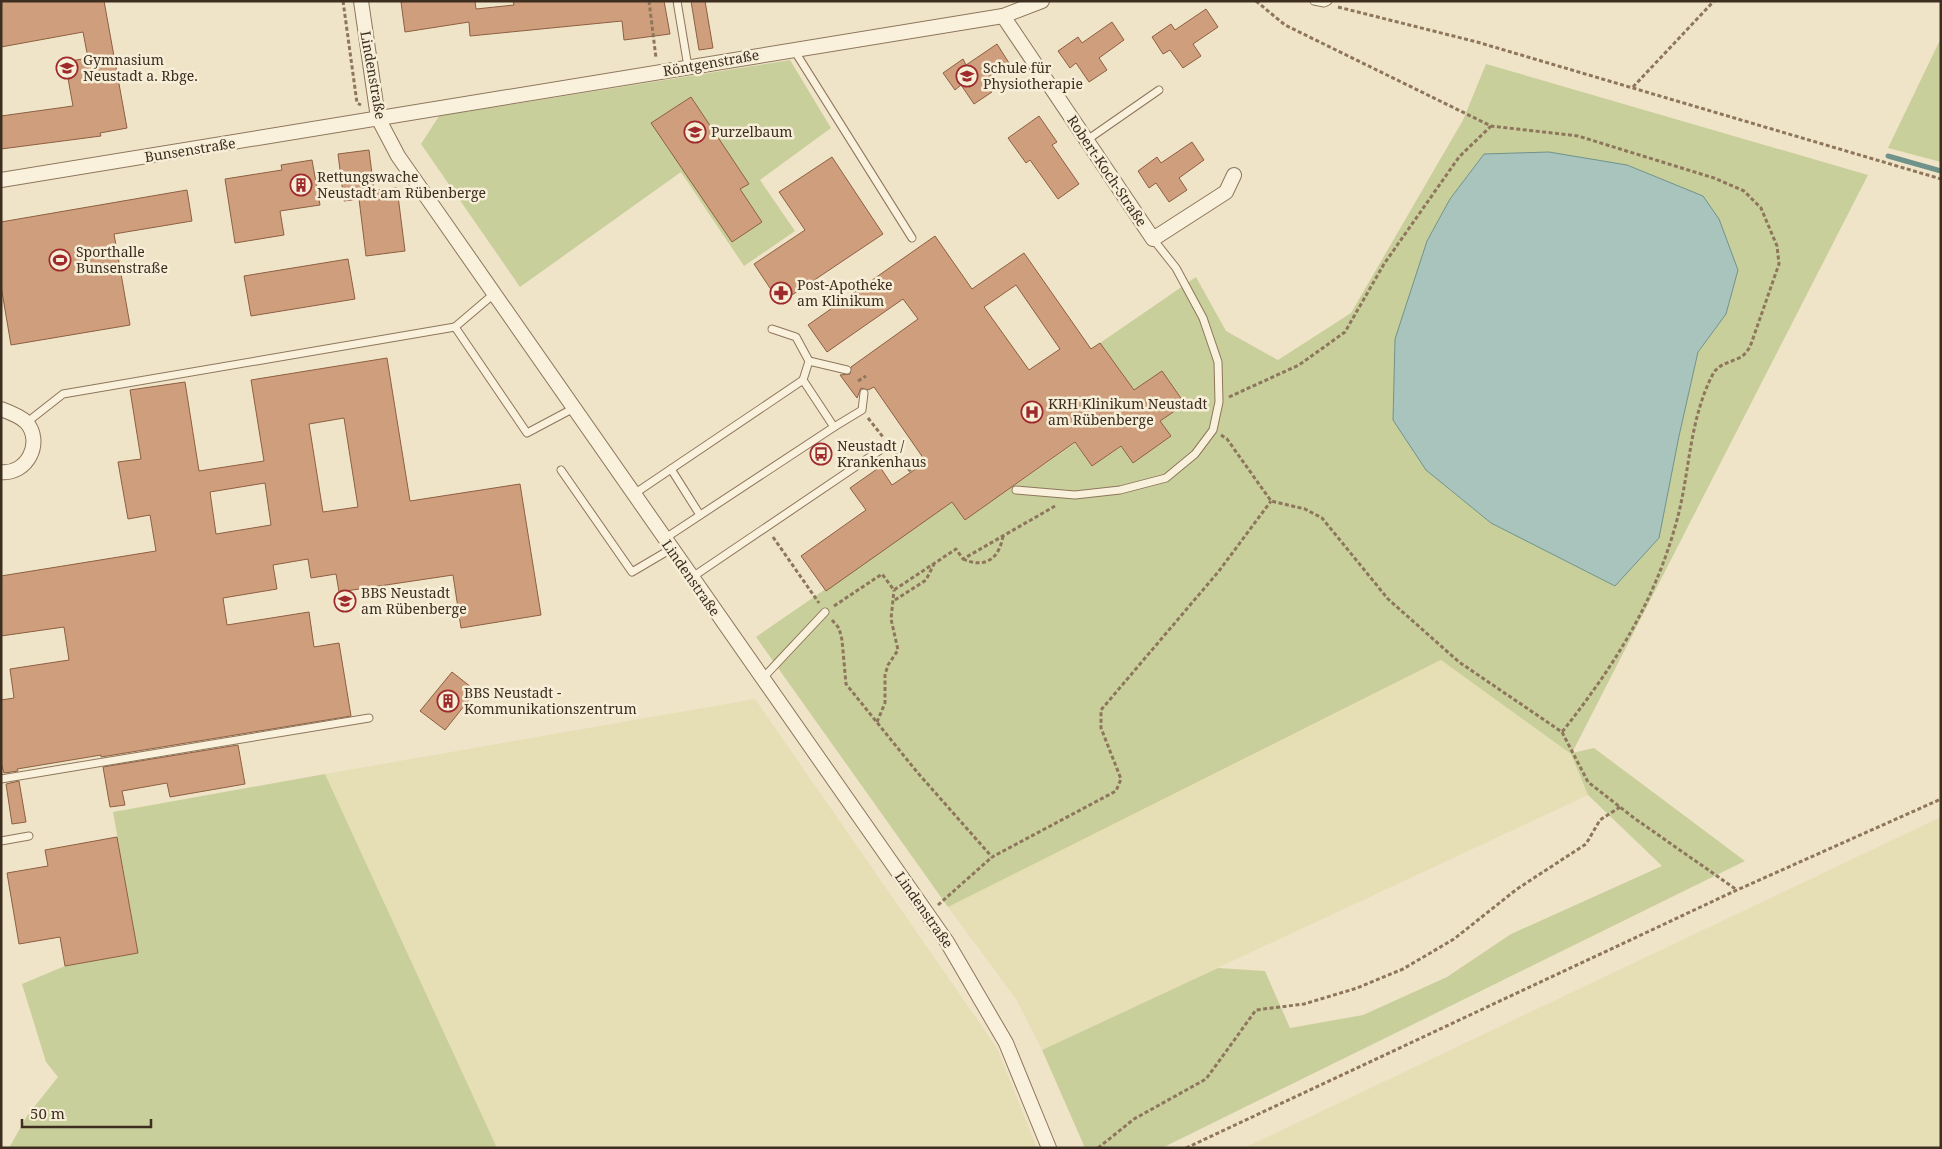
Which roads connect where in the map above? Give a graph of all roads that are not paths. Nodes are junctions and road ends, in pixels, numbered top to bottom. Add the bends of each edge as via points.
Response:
1 (361, 1) edge
2 (677, 1) edge
3 (1042, 1) edge
4 (1314, 1) edge
5 (1326, 2) edge
6 (1003, 16) junction
7 (794, 49) junction
8 (688, 67) junction
9 (1159, 90) dead end
10 (378, 118) junction
11 (1087, 140) junction
12 (1234, 175) dead end
13 (1, 180) edge
14 (912, 238) dead end
15 (1153, 239) junction
16 (495, 293) junction
17 (455, 327) junction
18 (772, 329) dead end
19 (809, 361) junction
20 (847, 370) dead end
21 (803, 380) junction
22 (864, 393) dead end
23 (574, 408) junction
24 (1, 409) edge
25 (26, 423) junction
26 (834, 427) junction
27 (889, 444) dead end
28 (671, 469) junction
29 (562, 470) dead end
30 (1, 472) edge
31 (1016, 490) dead end
32 (634, 494) junction
33 (700, 515) junction
34 (667, 544) junction
35 (691, 578) junction
36 (825, 612) road end
37 (762, 679) junction
38 (369, 718) dead end
39 (1, 779) edge
40 (28, 836) dead end
41 (1, 841) edge
42 (1049, 1148) edge

1 - 10 street, Lindenstraße
2 - 8 lane
3 - 6 street, Röntgenstraße
4 - 5 lane
6 - 7 street, Röntgenstraße
6 - 11 street, Robert-Koch-Straße
7 - 8 street, Röntgenstraße
7 - 14 lane
8 - 10 street, Röntgenstraße
9 - 11 lane
10 - 13 street, Bunsenstraße
10 - 16 street, Lindenstraße via 398,156
11 - 15 street, Robert-Koch-Straße
12 - 15 street, Robert-Koch-Straße via 1226,192
15 - 31 lane via 1176,268 1203,318 1218,362 1219,402 1213,430 1195,454 1166,478 1120,490 1075,495
16 - 17 lane
16 - 23 street, Lindenstraße
17 - 23 lane via 527,433
17 - 25 lane via 63,394
18 - 19 lane via 796,338
19 - 20 lane
19 - 21 lane
21 - 26 lane
21 - 28 lane
22 - 26 lane via 862,410
23 - 32 street, Lindenstraße
24 - 25 street
25 - 30 street via 33,436 32,453 26,463 14,472
26 - 33 lane
27 - 35 lane
28 - 32 lane
28 - 33 lane
29 - 34 lane via 632,572
32 - 34 street, Lindenstraße
33 - 34 lane
34 - 35 street, Lindenstraße
35 - 37 street, Lindenstraße
36 - 37 lane
37 - 42 street, Lindenstraße via 947,942 1006,1042
38 - 39 lane
40 - 41 lane

